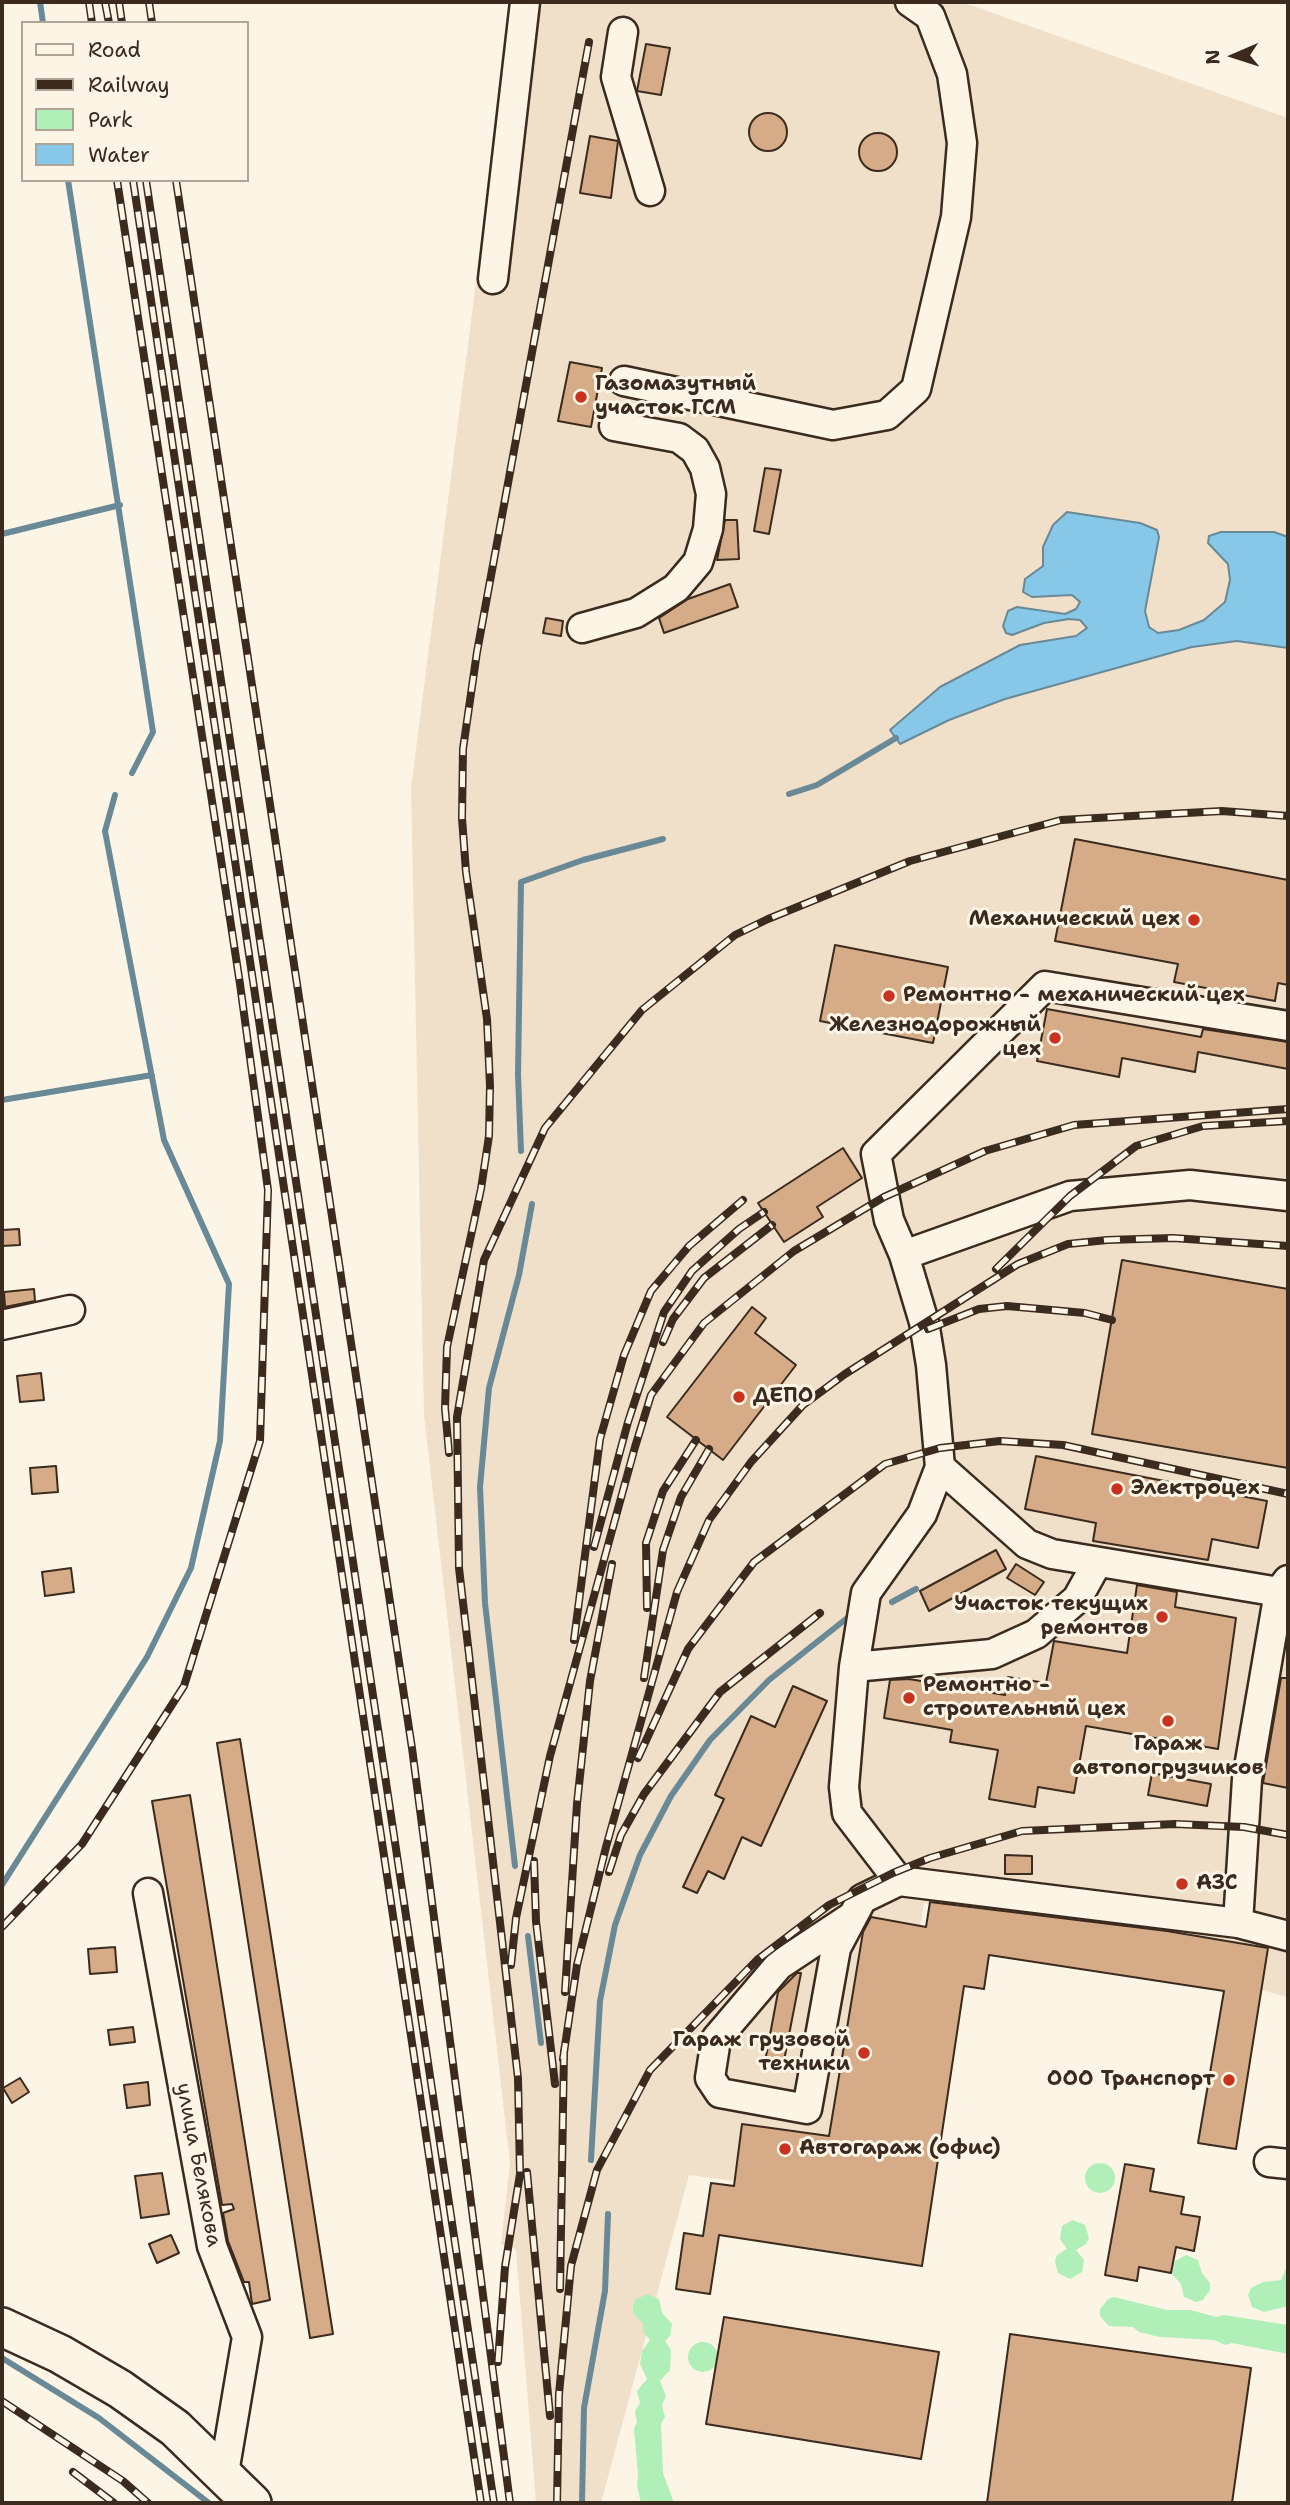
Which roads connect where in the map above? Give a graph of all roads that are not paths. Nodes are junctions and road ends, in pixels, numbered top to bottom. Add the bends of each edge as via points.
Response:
1 (524, 2) edge
2 (910, 2) edge
3 (623, 32) dead end
4 (650, 191) dead end
5 (493, 279) dead end
6 (624, 381) dead end
7 (614, 426) dead end
8 (582, 628) dead end
9 (1288, 1026) edge
10 (1288, 1196) edge
11 (904, 1255) junction
12 (70, 1310) dead end
13 (2, 1325) edge
14 (940, 1467) junction
15 (1097, 1563) junction
16 (1283, 1586) edge
17 (854, 1668) junction
18 (899, 1881) junction
19 (148, 1893) dead end
20 (853, 1916) junction
21 (1238, 1923) junction
22 (1288, 1936) edge
23 (2, 2327) edge
24 (223, 2473) junction
25 (252, 2503) edge

1 - 5 street
2 - 6 street via 930,16 952,74 962,143 956,217 916,389 887,415 833,425
3 - 4 street via 616,77
7 - 8 street via 678,438 695,450 711,494 708,529 698,562 676,588 636,613
9 - 11 street via 1045,986 876,1154 890,1220
10 - 11 street via 1190,1185 1070,1196
11 - 14 street via 924,1322
12 - 13 street
14 - 15 street via 1027,1544
14 - 17 street via 922,1514 866,1593
15 - 16 street
15 - 17 street via 1077,1599 1036,1634 992,1654
16 - 21 street via 1247,1779
17 - 18 street via 844,1787 847,1813
18 - 20 street via 862,1899
18 - 21 street
19 - 24 street, улица Белякова via 212,2246 247,2337
20 - 20 street via 836,1948 807,2109 720,2093 710,2078 716,2039 779,1965
21 - 22 street
23 - 24 main road via 120,2389 175,2428
24 - 25 main road

